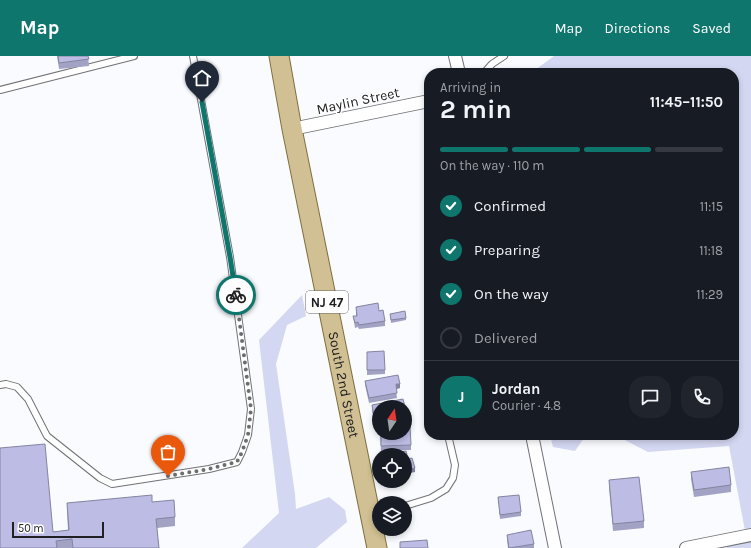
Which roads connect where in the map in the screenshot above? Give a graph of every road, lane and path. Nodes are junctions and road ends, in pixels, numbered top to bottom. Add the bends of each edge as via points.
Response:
1 (134, 56) edge
2 (193, 56) edge
3 (279, 56) edge
4 (456, 56) edge
5 (504, 56) edge
6 (458, 68) edge
7 (488, 68) edge
8 (0, 90) edge
9 (424, 102) edge
10 (292, 129) junction
11 (0, 385) edge
12 (449, 440) edge
13 (533, 440) edge
14 (412, 504) edge
15 (751, 535) edge
16 (377, 548) edge
17 (555, 548) edge
18 (686, 548) edge

1 - 8 lane
2 - 11 lane via 230,257 251,409 248,435 237,462 209,469 112,484 100,478 46,436 28,400 17,387
3 - 10 main road, South 2nd Street / NJ 47
4 - 6 street
5 - 7 lane
9 - 10 street, Maylin Street
10 - 16 main road, South 2nd Street / NJ 47 via 373,516
12 - 14 lane via 455,465 453,478 446,489 431,498
13 - 17 street
15 - 18 street

